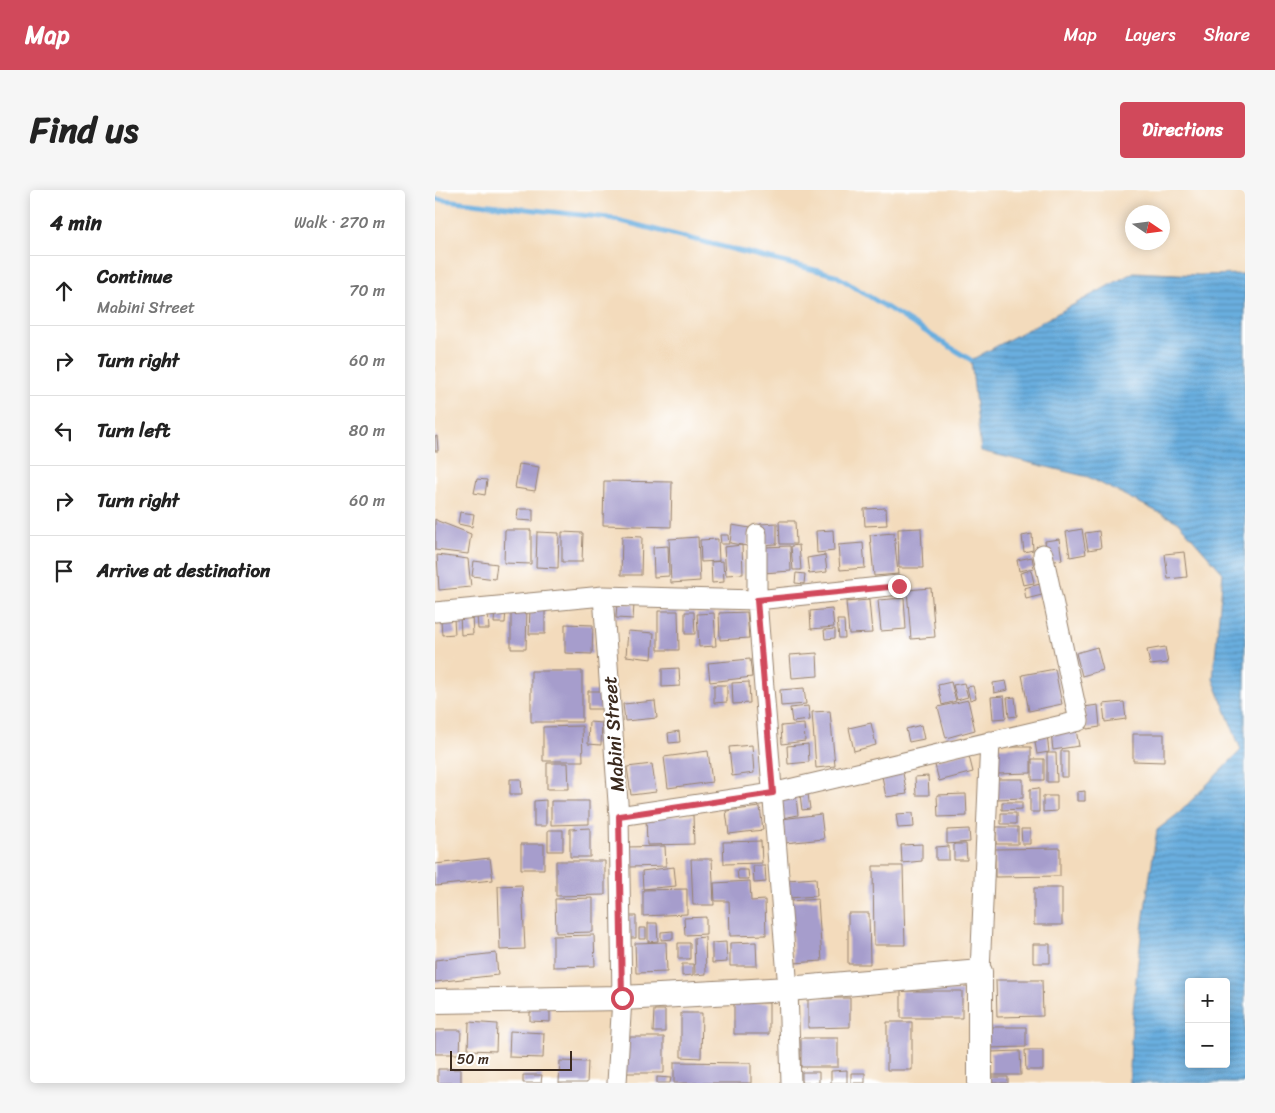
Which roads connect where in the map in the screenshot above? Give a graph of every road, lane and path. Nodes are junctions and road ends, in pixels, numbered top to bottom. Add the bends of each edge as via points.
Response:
1 (757, 534) dead end
2 (1043, 554) dead end
3 (899, 586) dead end
4 (603, 596) junction
5 (757, 600) junction
6 (435, 612) edge
7 (991, 741) junction
8 (773, 793) junction
9 (619, 816) junction
10 (980, 972) junction
11 (788, 989) junction
12 (622, 998) junction
13 (435, 1001) edge
14 (617, 1083) edge
15 (791, 1083) edge
16 (980, 1083) edge

1 - 5 street
2 - 7 street via 1079,721
3 - 5 street
4 - 5 street
4 - 6 street
4 - 9 street, Mabini Street
5 - 8 street
7 - 8 street
7 - 10 street
8 - 9 street
8 - 11 street
9 - 12 street, Mabini Street
10 - 11 street
10 - 16 street
11 - 12 street
11 - 15 street
12 - 13 street
12 - 14 street, Mabini Street

